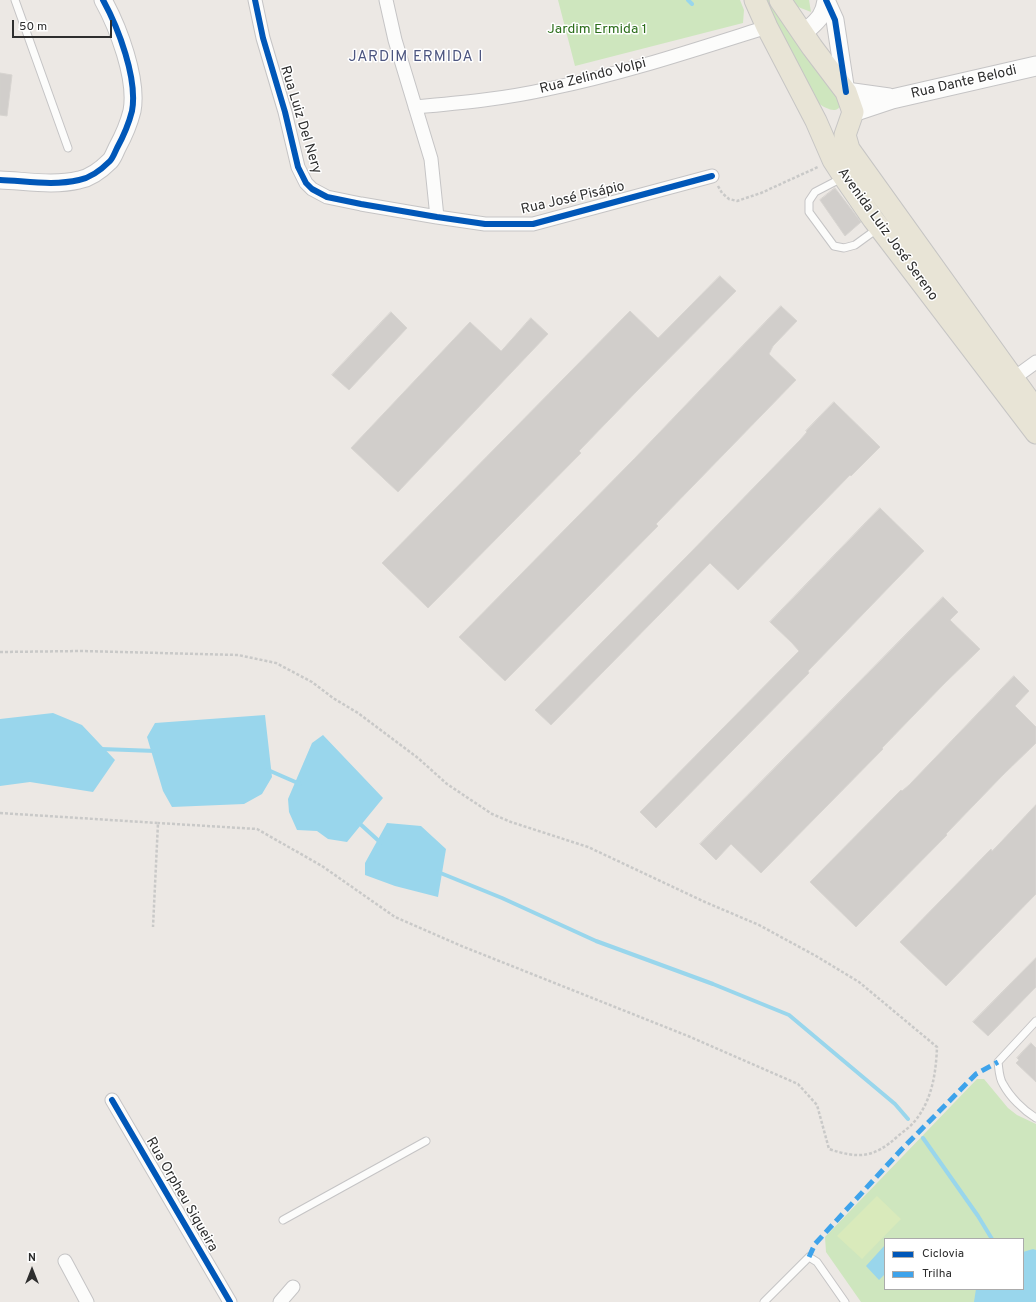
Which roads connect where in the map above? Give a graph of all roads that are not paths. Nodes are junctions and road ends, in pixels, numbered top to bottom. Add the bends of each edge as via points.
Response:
1 (15, 0) edge
2 (103, 0) edge
3 (255, 0) edge
4 (386, 0) edge
5 (755, 0) edge
6 (780, 0) edge
7 (826, 0) edge
8 (767, 27) junction
9 (803, 34) junction
10 (1036, 66) edge
11 (846, 92) junction
12 (892, 99) junction
13 (415, 107) junction
14 (853, 112) junction
15 (816, 122) junction
16 (68, 148) dead end
17 (838, 168) junction
18 (712, 176) road end
19 (0, 180) edge
20 (890, 207) junction
21 (437, 217) junction
22 (876, 223) junction
23 (1036, 362) edge
24 (1014, 378) junction
25 (1036, 410) edge
26 (1036, 432) edge
27 (1036, 1021) edge
28 (112, 1100) dead end
29 (1036, 1118) edge
30 (426, 1141) dead end
31 (283, 1220) dead end
32 (65, 1261) dead end
33 (293, 1287) dead end
34 (87, 1302) edge
35 (230, 1302) edge
36 (280, 1302) edge
37 (764, 1302) edge
38 (845, 1302) edge

1 - 16 lane
2 - 19 street via 128,62 133,88 132,110 111,160 95,174 80,180 57,183
3 - 21 street, Rua Luiz Del Nery via 298,167 306,183 327,196
4 - 13 street
5 - 8 main road, Avenida Luiz José Sereno
6 - 9 main road
7 - 9 street via 825,10 821,16
7 - 11 street via 835,20
8 - 13 street, Rua Zelindo Volpi via 644,65 548,89 502,98
8 - 15 main road, Avenida Luiz José Sereno
9 - 11 main road
10 - 12 main road, Rua Dante Belodi
11 - 12 main road
11 - 14 main road
12 - 14 main road, Rua Dante Belodi
13 - 21 street via 431,159
14 - 15 main road via 833,122
14 - 20 main road, Avenida Luiz José Sereno via 845,135 849,149
15 - 17 main road, Avenida Luiz José Sereno
17 - 22 main road, Avenida Luiz José Sereno
17 - 22 lane via 814,192 809,201 809,212 834,246 844,248 855,245
18 - 21 street, Rua José Pisápio via 533,224 485,224
20 - 22 main road
20 - 24 main road, Avenida Luiz José Sereno
22 - 26 main road, Avenida Luiz José Sereno
23 - 24 street
24 - 25 main road, Avenida Luiz José Sereno
27 - 29 lane via 998,1062 1002,1083 1017,1103
28 - 35 street, Rua Orpheu Siqueira
30 - 31 lane
32 - 34 street
33 - 36 street
37 - 38 lane via 809,1257 817,1262

